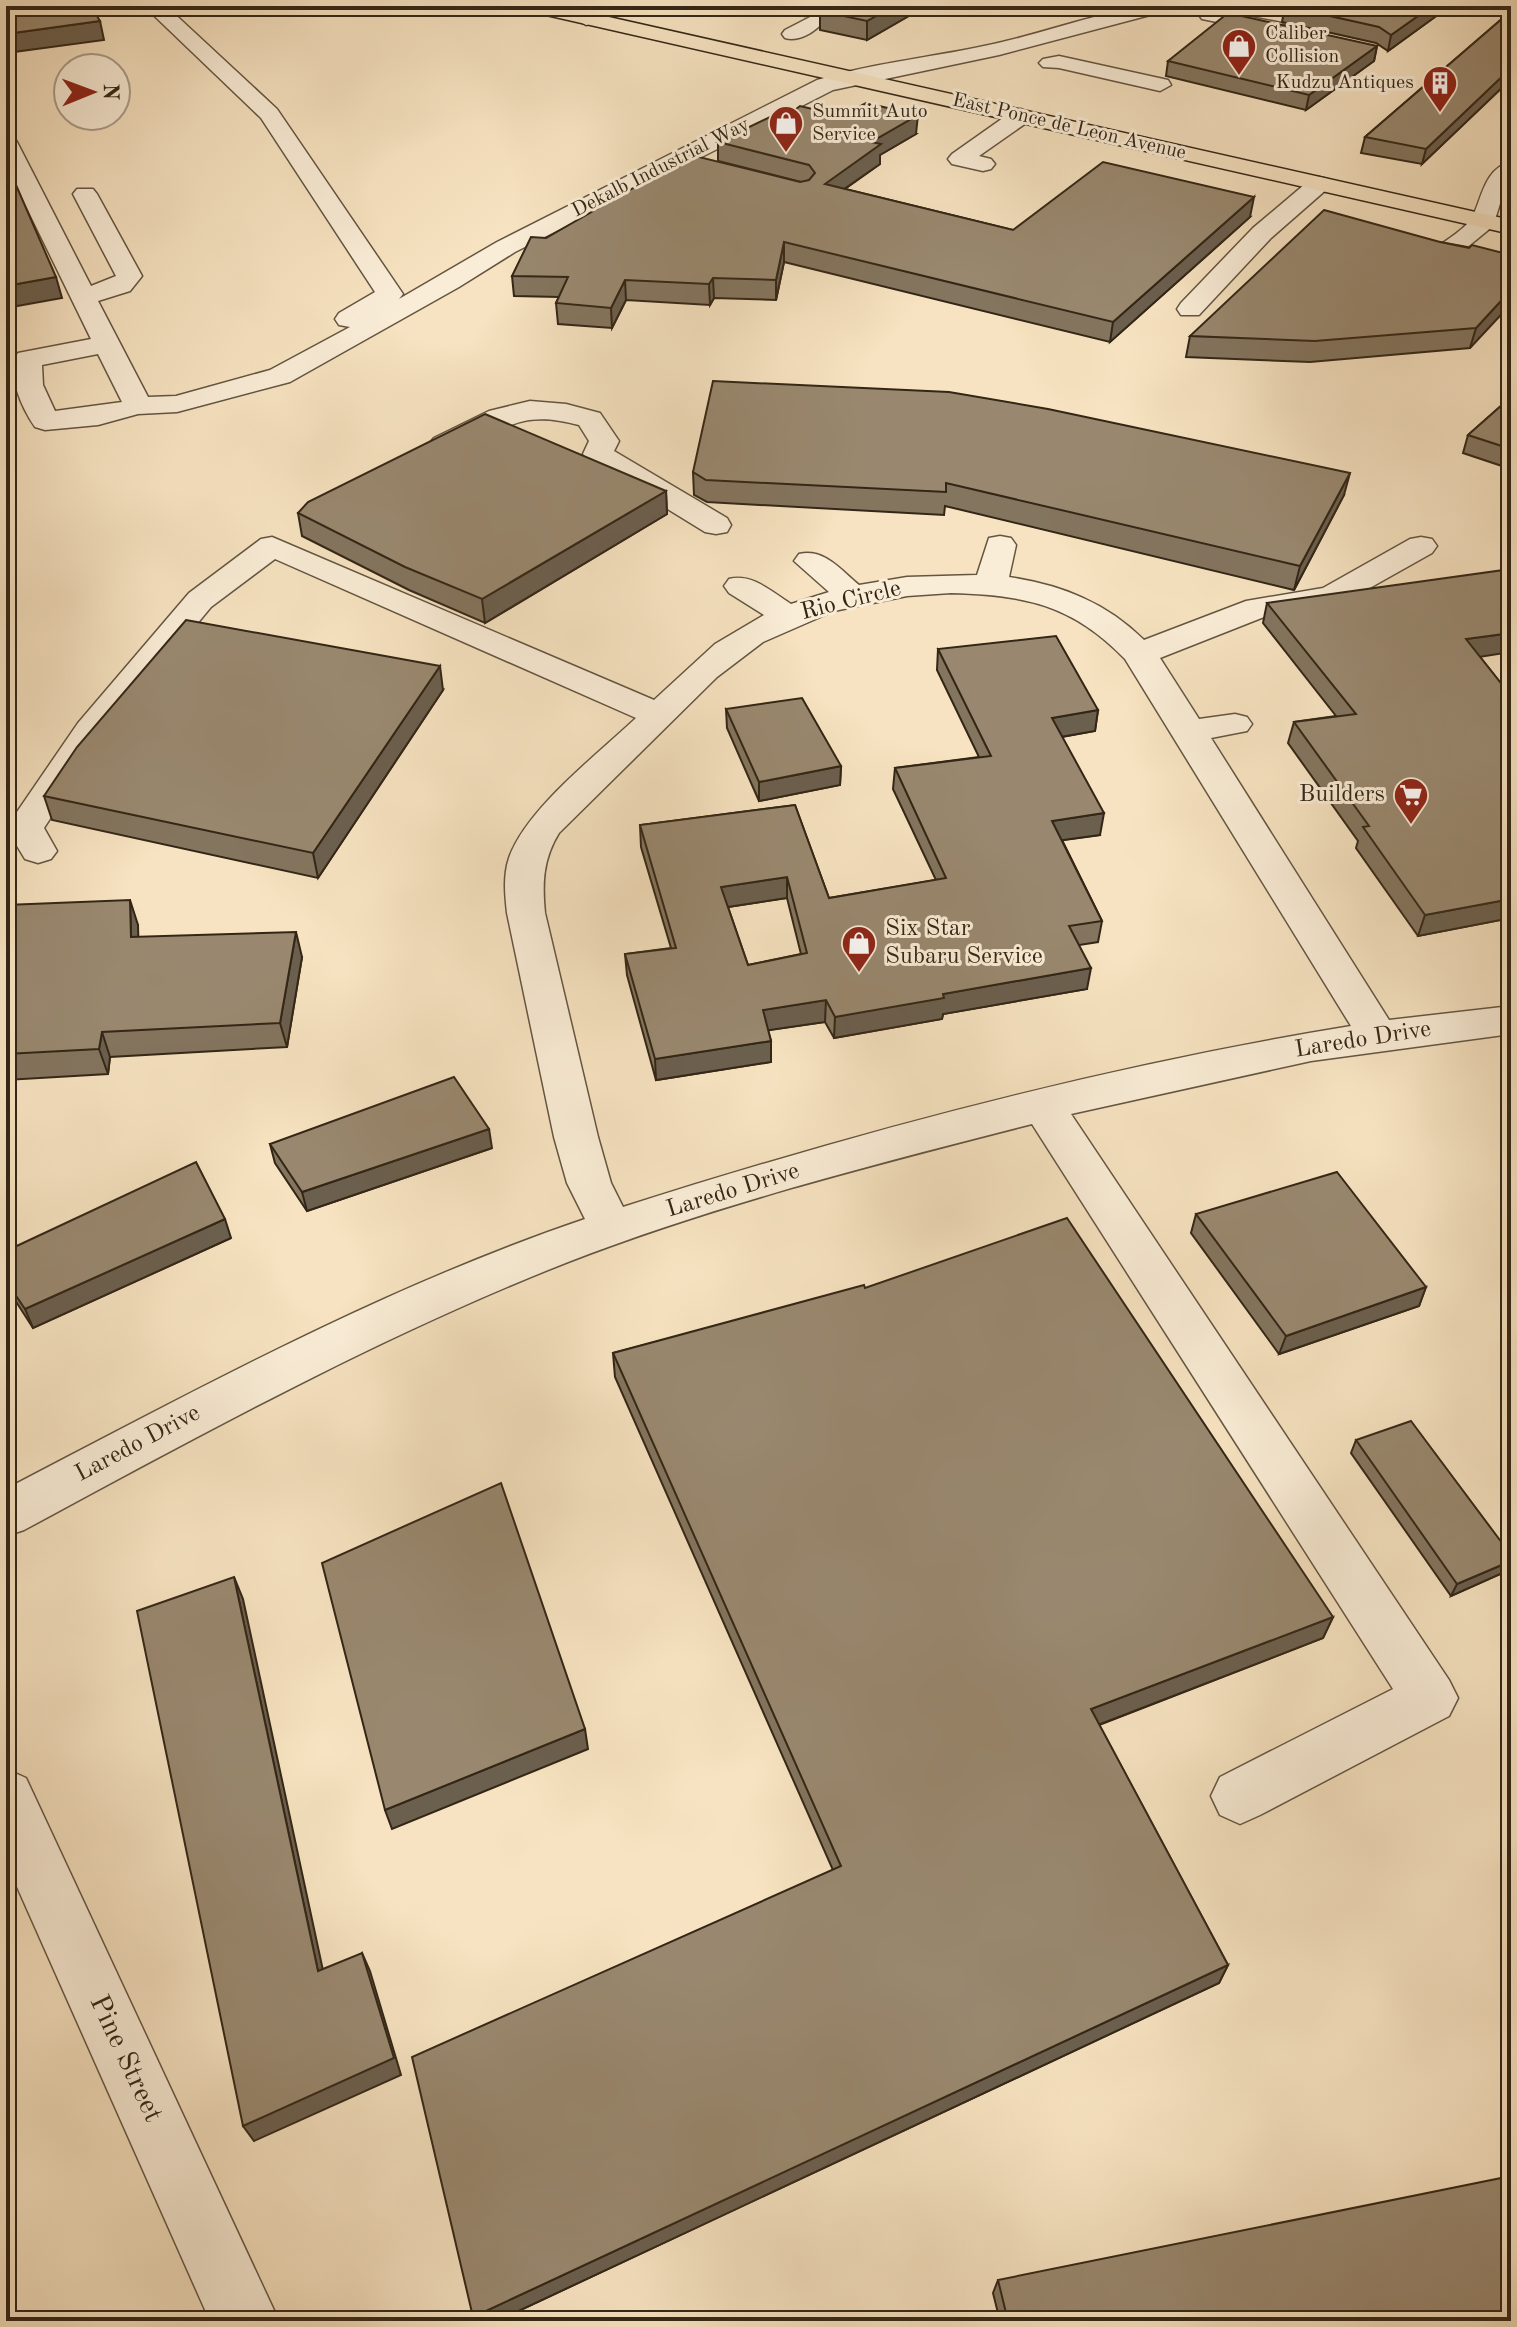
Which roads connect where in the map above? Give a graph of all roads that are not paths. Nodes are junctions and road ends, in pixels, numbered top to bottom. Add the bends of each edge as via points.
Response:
1 (154, 6) edge
2 (533, 6) edge
3 (1152, 9) edge
4 (591, 12) edge
5 (1209, 15) dead end
6 (814, 21) dead end
7 (1178, 23) dead end
8 (1087, 28) junction
9 (792, 34) dead end
10 (1306, 35) edge
11 (1118, 37) dead end
12 (1050, 63) dead end
13 (851, 77) junction
14 (1160, 85) dead end
15 (1021, 116) junction
16 (7, 145) edge
17 (678, 161) junction
18 (983, 164) dead end
19 (1511, 169) edge
20 (715, 170) edge
21 (1319, 171) junction
22 (1293, 178) joint
23 (85, 194) dead end
24 (1484, 221) junction
25 (1511, 227) edge
26 (1444, 254) edge
27 (83, 296) junction
28 (1190, 309) dead end
29 (107, 344) junction
30 (231, 390) junction
31 (138, 406) junction
32 (414, 458) edge
33 (716, 525) dead end
34 (1000, 545) dead end
35 (1421, 546) dead end
36 (810, 561) dead end
37 (991, 585) junction
38 (740, 586) dead end
39 (854, 597) junction
40 (789, 617) junction
41 (1139, 654) junction
42 (624, 662) dead end
43 (667, 707) junction
44 (1235, 724) dead end
45 (1189, 731) junction
46 (38, 851) dead end
47 (1511, 1020) edge
48 (1378, 1035) junction
49 (1043, 1106) junction
50 (612, 1228) junction
51 (6, 1514) edge
52 (1240, 1796) dead end
53 (6, 1797) edge
54 (245, 2321) edge

1 - 30 street via 269,114 390,294 242,374
2 - 4 main road, East Ponce de Leon Avenue
3 - 7 street
3 - 8 street, Dekalb Industrial Way
4 - 13 main road, East Ponce de Leon Avenue
5 - 10 street
6 - 9 street
8 - 11 street
8 - 13 street, Dekalb Industrial Way
12 - 14 street
13 - 15 main road, East Ponce de Leon Avenue
13 - 17 street, Dekalb Industrial Way via 803,95
15 - 18 street via 960,159
15 - 22 main road, East Ponce de Leon Avenue
16 - 27 street
17 - 20 street
17 - 30 street, Dekalb Industrial Way via 506,247 280,376
19 - 24 street via 1491,193
21 - 22 street
21 - 24 main road
21 - 28 street
23 - 27 street via 129,276 114,289
24 - 25 main road
24 - 26 street
27 - 29 street
29 - 31 street
29 - 31 street, Dekalb Industrial Way via 28,359 29,385 45,421
30 - 31 street, Dekalb Industrial Way via 177,404
32 - 33 street via 512,410 554,408 590,419 604,441 598,454
34 - 37 street
35 - 41 street via 1332,596 1257,608
36 - 39 street
37 - 39 street, Rio Circle via 916,586
37 - 41 street, Rio Circle via 1070,602 1110,626
38 - 40 street
39 - 40 street, Rio Circle
40 - 43 street, Rio Circle via 727,651
41 - 45 street, Rio Circle
42 - 43 street via 629,680
43 - 46 street via 282,535 200,600 90,730 25,828
43 - 50 street, Rio Circle via 546,825 532,845 522,880 518,925 589,1183
44 - 45 street
45 - 48 street, Rio Circle
47 - 48 street, Laredo Drive
48 - 49 street, Laredo Drive
49 - 50 street, Laredo Drive via 736,1188
49 - 52 street via 1430,1698
50 - 51 street, Laredo Drive via 407,1310 261,1379
53 - 54 street, Pine Street

